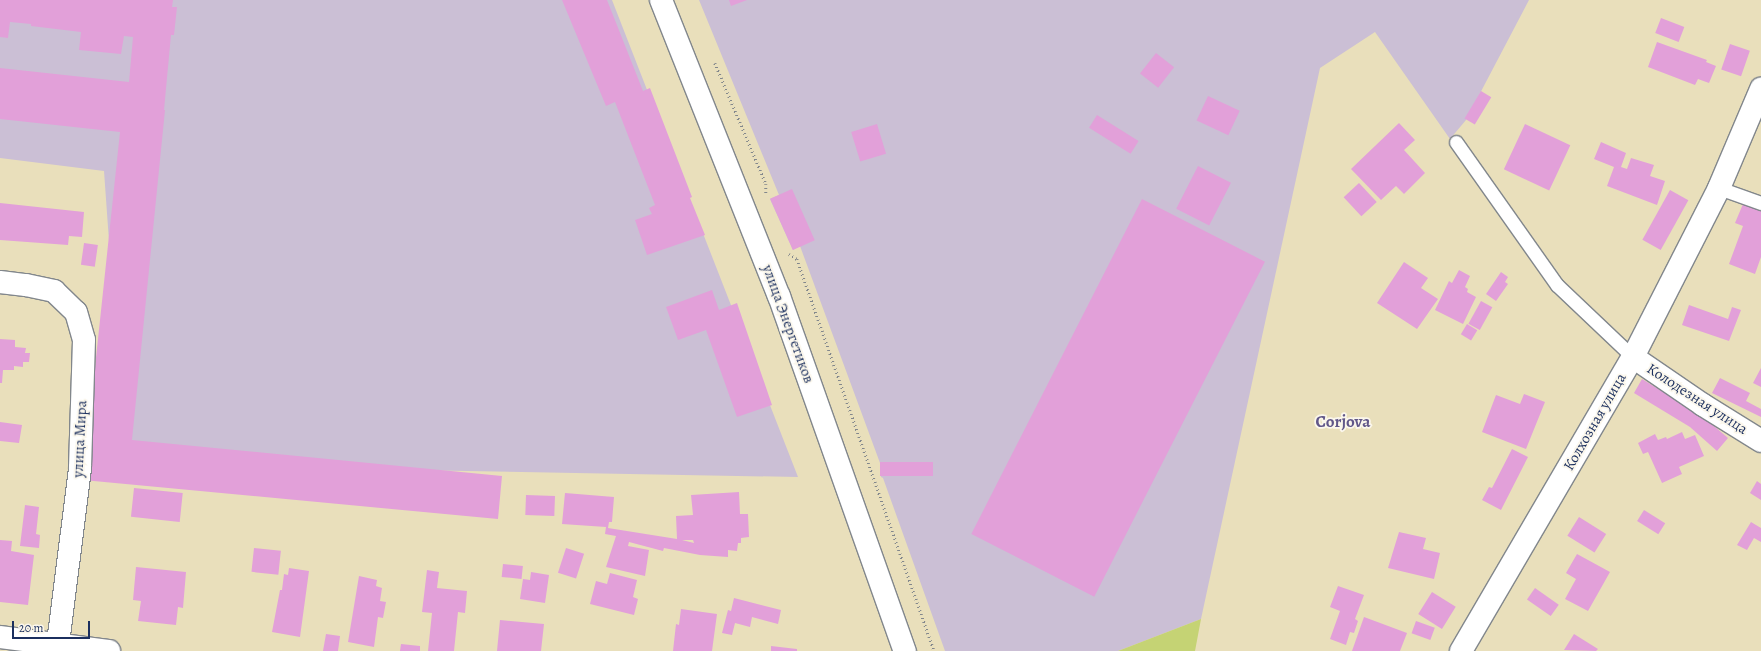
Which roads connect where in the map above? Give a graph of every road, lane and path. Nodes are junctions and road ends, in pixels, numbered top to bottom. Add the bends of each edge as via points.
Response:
1 (660, 0) edge
2 (1761, 89) edge
3 (1456, 142) dead end
4 (1719, 188) junction
5 (1761, 203) edge
6 (0, 282) edge
7 (1633, 357) junction
8 (1761, 440) edge
9 (0, 637) edge
10 (57, 647) edge
11 (109, 651) edge
12 (905, 651) edge
13 (1460, 651) edge

1 - 12 street, улица Энергетиков via 779,296
2 - 4 street, Колхозная улица
3 - 7 lane via 1557,285
4 - 5 lane
4 - 7 street, Колхозная улица
6 - 10 street, улица Мира via 54,291 76,312 84,340 80,469
7 - 8 street, Колодезная улица via 1703,405
7 - 13 street, Колхозная улица
9 - 10 street
10 - 11 street

